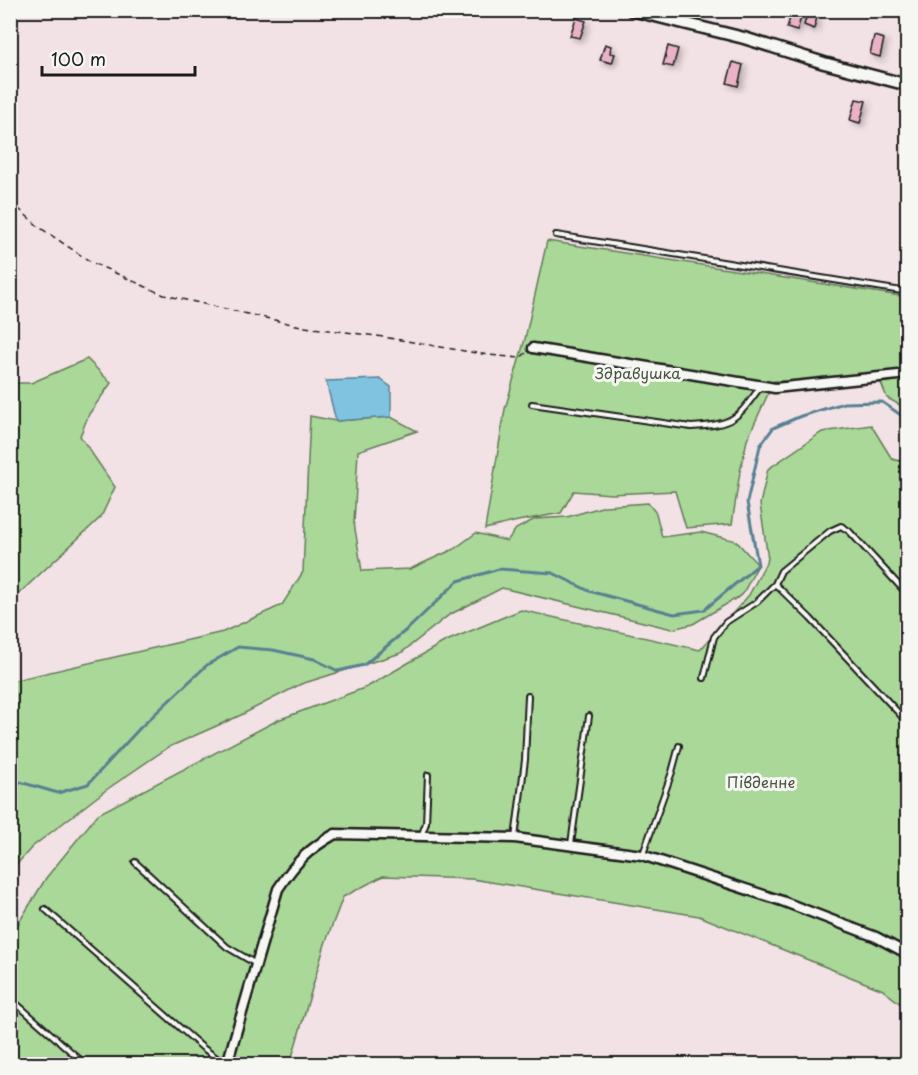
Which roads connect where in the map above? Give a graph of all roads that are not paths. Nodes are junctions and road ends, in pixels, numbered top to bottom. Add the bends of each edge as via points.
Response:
1 (631, 10) edge
2 (908, 85) edge
3 (555, 235) dead end
4 (908, 292) edge
5 (532, 348) road end
6 (908, 374) edge
7 (762, 385) junction
8 (531, 404) dead end
9 (775, 584) junction
10 (908, 595) edge
11 (704, 678) dead end
12 (528, 696) dead end
13 (589, 716) dead end
14 (908, 723) edge
15 (679, 746) dead end
16 (428, 775) dead end
17 (422, 834) junction
18 (515, 838) junction
19 (571, 845) junction
20 (642, 855) junction
21 (135, 862) dead end
22 (45, 909) dead end
23 (908, 954) edge
24 (256, 964) junction
25 (10, 998) edge
26 (85, 1065) edge
27 (227, 1065) edge

1 - 2 street
3 - 4 lane
5 - 7 street
6 - 7 street
7 - 8 lane via 739,415 717,426 691,427
9 - 10 lane via 781,571 841,526
9 - 11 lane via 757,603 726,622 714,637
9 - 14 lane
12 - 18 lane
13 - 19 lane
15 - 20 lane
16 - 17 lane
17 - 18 street
17 - 24 street via 335,834 311,848 278,889
18 - 19 street
19 - 20 street
20 - 23 street via 793,905 876,937
21 - 24 lane via 227,947
22 - 27 lane
24 - 27 street
25 - 26 lane

